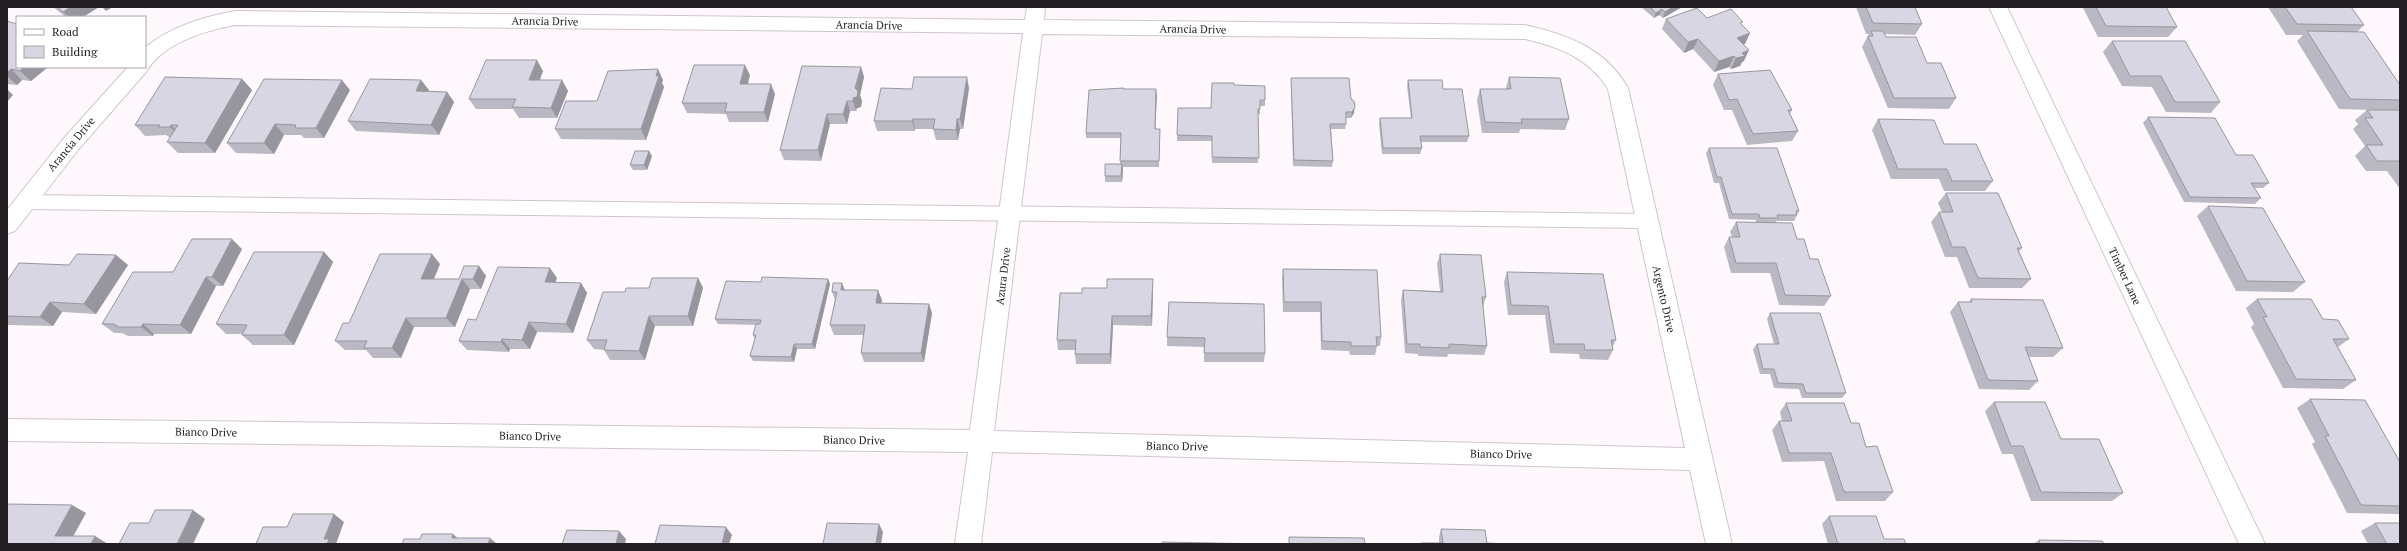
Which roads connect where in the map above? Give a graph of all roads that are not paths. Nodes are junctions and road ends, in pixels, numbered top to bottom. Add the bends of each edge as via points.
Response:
1 (1998, 7) edge
2 (1035, 17) edge
3 (146, 59) edge
4 (1597, 61) joint
5 (138, 68) edge
6 (24, 202) junction
7 (1011, 213) junction
8 (1646, 221) junction
9 (7, 225) edge
10 (7, 430) edge
11 (981, 441) junction
12 (1700, 459) junction
13 (968, 544) edge
14 (1719, 544) edge
15 (2252, 544) edge

1 - 15 street, Timber Lane
2 - 3 street, Arancia Drive via 234,18 209,22 178,35 160,46
2 - 4 street, Arancia Drive via 1525,32 1554,38 1578,48
2 - 7 street, Azura Drive
4 - 8 street, Argento Drive via 1618,88
5 - 6 street, Arancia Drive
6 - 7 lane
6 - 9 street, Arancia Drive
7 - 8 lane
7 - 11 street, Azura Drive
8 - 12 street, Argento Drive
10 - 11 street, Bianco Drive
11 - 12 street, Bianco Drive
11 - 13 street, Azura Drive
12 - 14 street, Argento Drive

